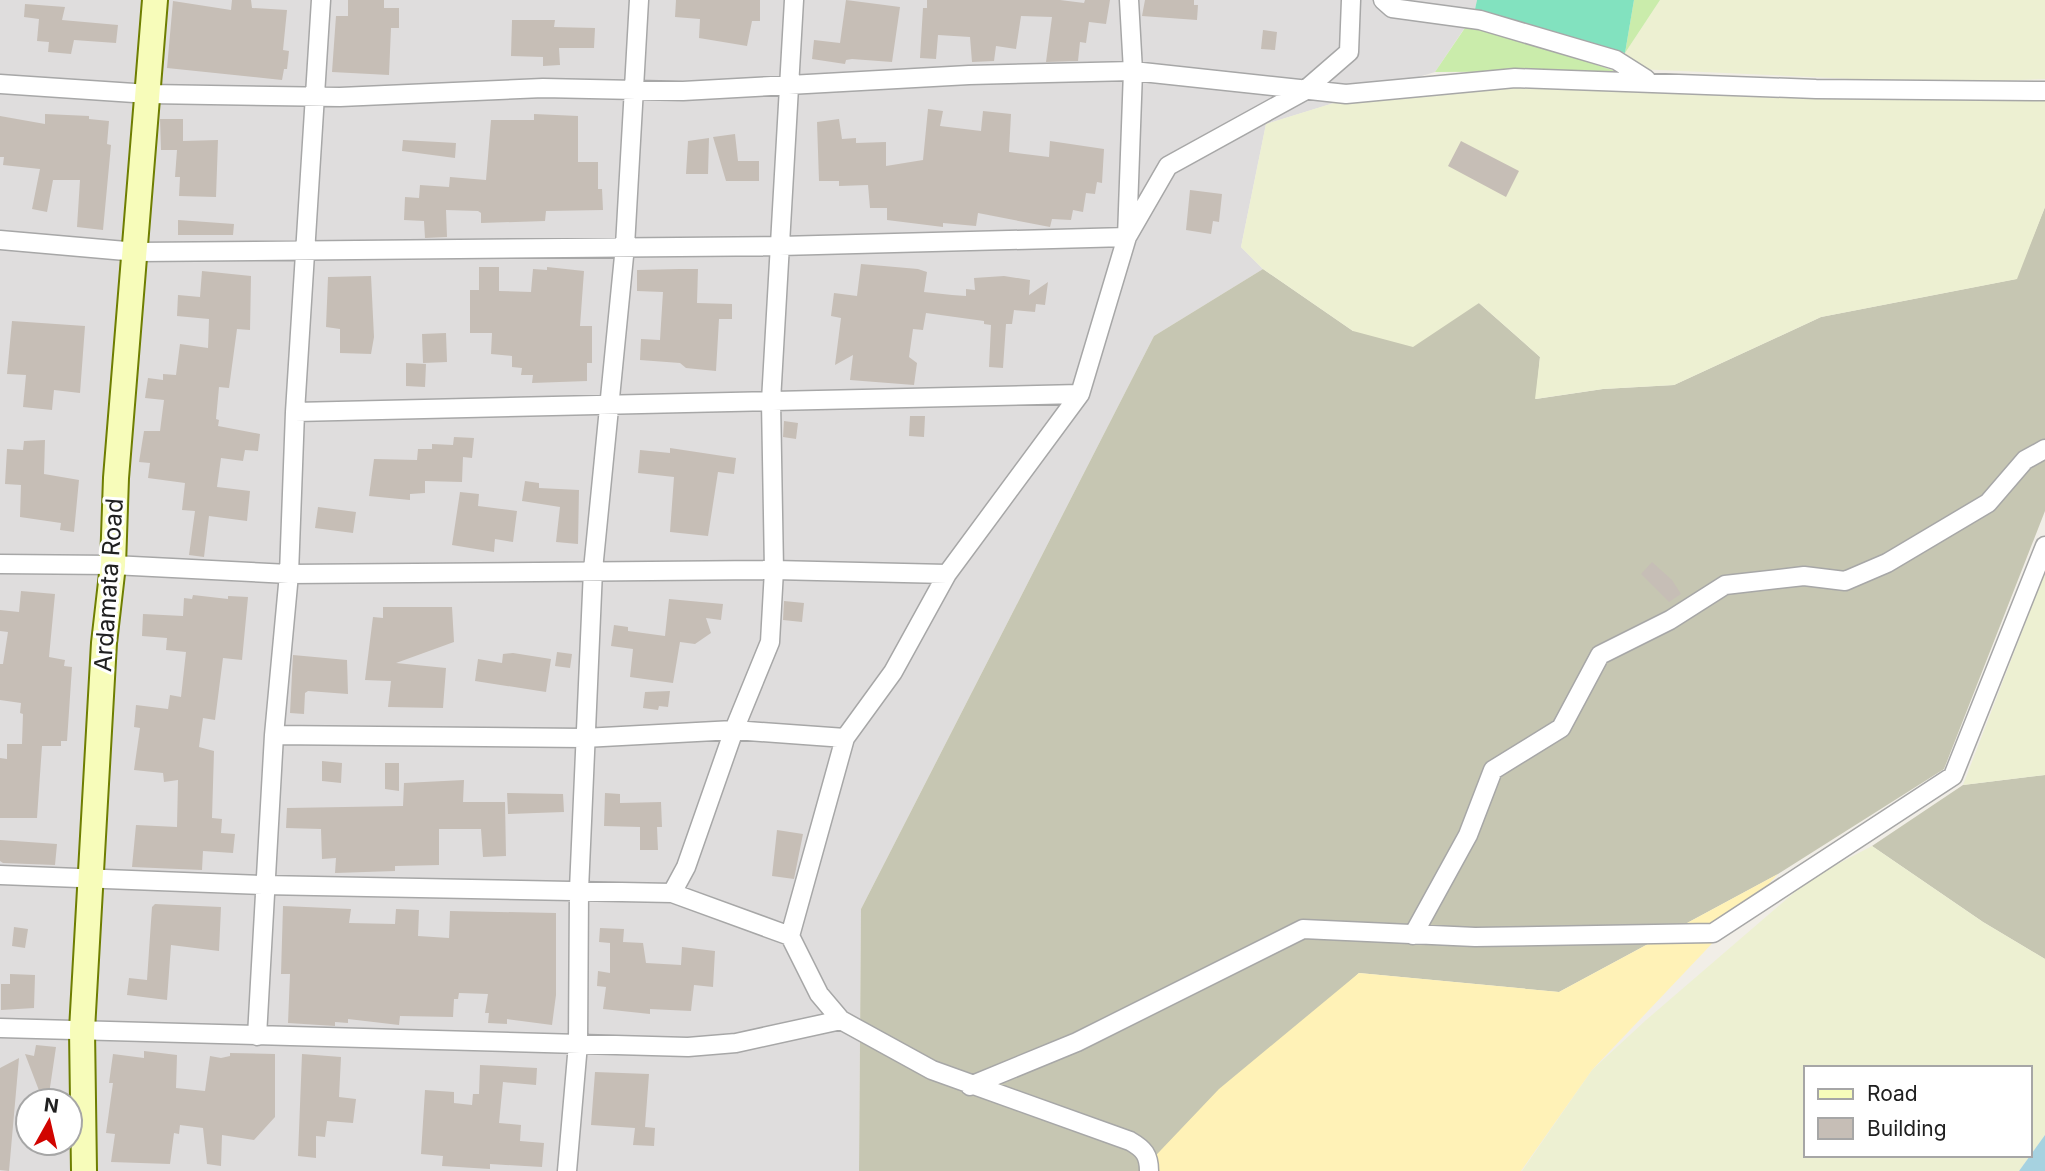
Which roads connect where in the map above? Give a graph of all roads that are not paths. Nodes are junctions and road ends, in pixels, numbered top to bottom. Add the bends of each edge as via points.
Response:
1 (155, 0) edge
2 (321, 0) edge
3 (639, 0) edge
4 (794, 0) edge
5 (1129, 0) edge
6 (1351, 0) edge
7 (1383, 0) edge
8 (1133, 71) junction
9 (1652, 82) junction
10 (0, 84) edge
11 (789, 86) junction
12 (634, 90) junction
13 (1304, 91) junction
14 (2045, 91) edge
15 (149, 94) junction
16 (314, 97) junction
17 (1127, 237) junction
18 (0, 240) edge
19 (625, 246) junction
20 (780, 246) junction
21 (305, 250) junction
22 (136, 252) junction
23 (1080, 394) junction
24 (771, 401) junction
25 (609, 404) junction
26 (295, 412) junction
27 (2045, 449) edge
28 (2045, 546) edge
29 (0, 564) edge
30 (113, 565) junction
31 (593, 570) junction
32 (774, 570) junction
33 (289, 574) junction
34 (947, 574) junction
35 (734, 730) junction
36 (274, 734) junction
37 (584, 738) junction
38 (845, 738) junction
39 (0, 875) edge
40 (90, 880) junction
41 (264, 885) junction
42 (579, 890) junction
43 (672, 893) junction
44 (1413, 934) junction
45 (790, 936) junction
46 (841, 1020) junction
47 (0, 1028) edge
48 (82, 1030) junction
49 (257, 1036) junction
50 (579, 1044) junction
51 (970, 1086) junction
52 (84, 1171) edge
53 (567, 1171) edge
54 (1149, 1171) edge

1 - 15 main road, Ardamata Road
2 - 16 street
3 - 12 street
4 - 11 street
5 - 8 street
6 - 13 street via 1349,52
7 - 9 street via 1392,8 1480,20 1616,60
8 - 11 street
8 - 13 street
8 - 17 street
9 - 13 street via 1515,78 1346,94
9 - 14 street
10 - 15 street
11 - 12 street
11 - 20 street
12 - 16 street via 543,88
12 - 19 street
13 - 17 street via 1168,166
15 - 16 street
15 - 22 main road, Ardamata Road
16 - 21 street
17 - 20 street
17 - 23 street
18 - 22 street
19 - 20 street
19 - 21 street
19 - 25 street
20 - 24 street
21 - 22 street
21 - 26 street
22 - 30 main road, Ardamata Road
23 - 24 street
23 - 34 street
24 - 25 street
24 - 32 street
25 - 26 street
25 - 31 street
26 - 33 street
27 - 44 street via 2025,460 1988,503 1887,563 1845,581 1804,576 1725,585 1670,620 1600,655 1561,728 1493,770 1468,835
28 - 44 street via 1953,776 1713,933
29 - 30 street
30 - 33 street
30 - 40 main road, Ardamata Road
31 - 32 street
31 - 33 street
31 - 37 street
32 - 34 street
32 - 35 street via 770,642
33 - 36 street
34 - 38 street via 893,672
35 - 37 street
35 - 38 street
35 - 43 street via 686,867
36 - 37 street
36 - 41 street
37 - 42 street
38 - 45 street
39 - 40 street
40 - 41 street
40 - 48 main road, Ardamata Road
41 - 42 street
41 - 49 street
42 - 43 street
42 - 50 street
43 - 45 street
44 - 51 street via 1303,929 1077,1042
45 - 46 street via 818,994
46 - 50 street via 736,1043 688,1047
46 - 51 street
47 - 48 street
48 - 49 street
48 - 52 main road, Ardamata Road
49 - 50 street
50 - 53 street
51 - 54 street via 1130,1141 1149,1157

